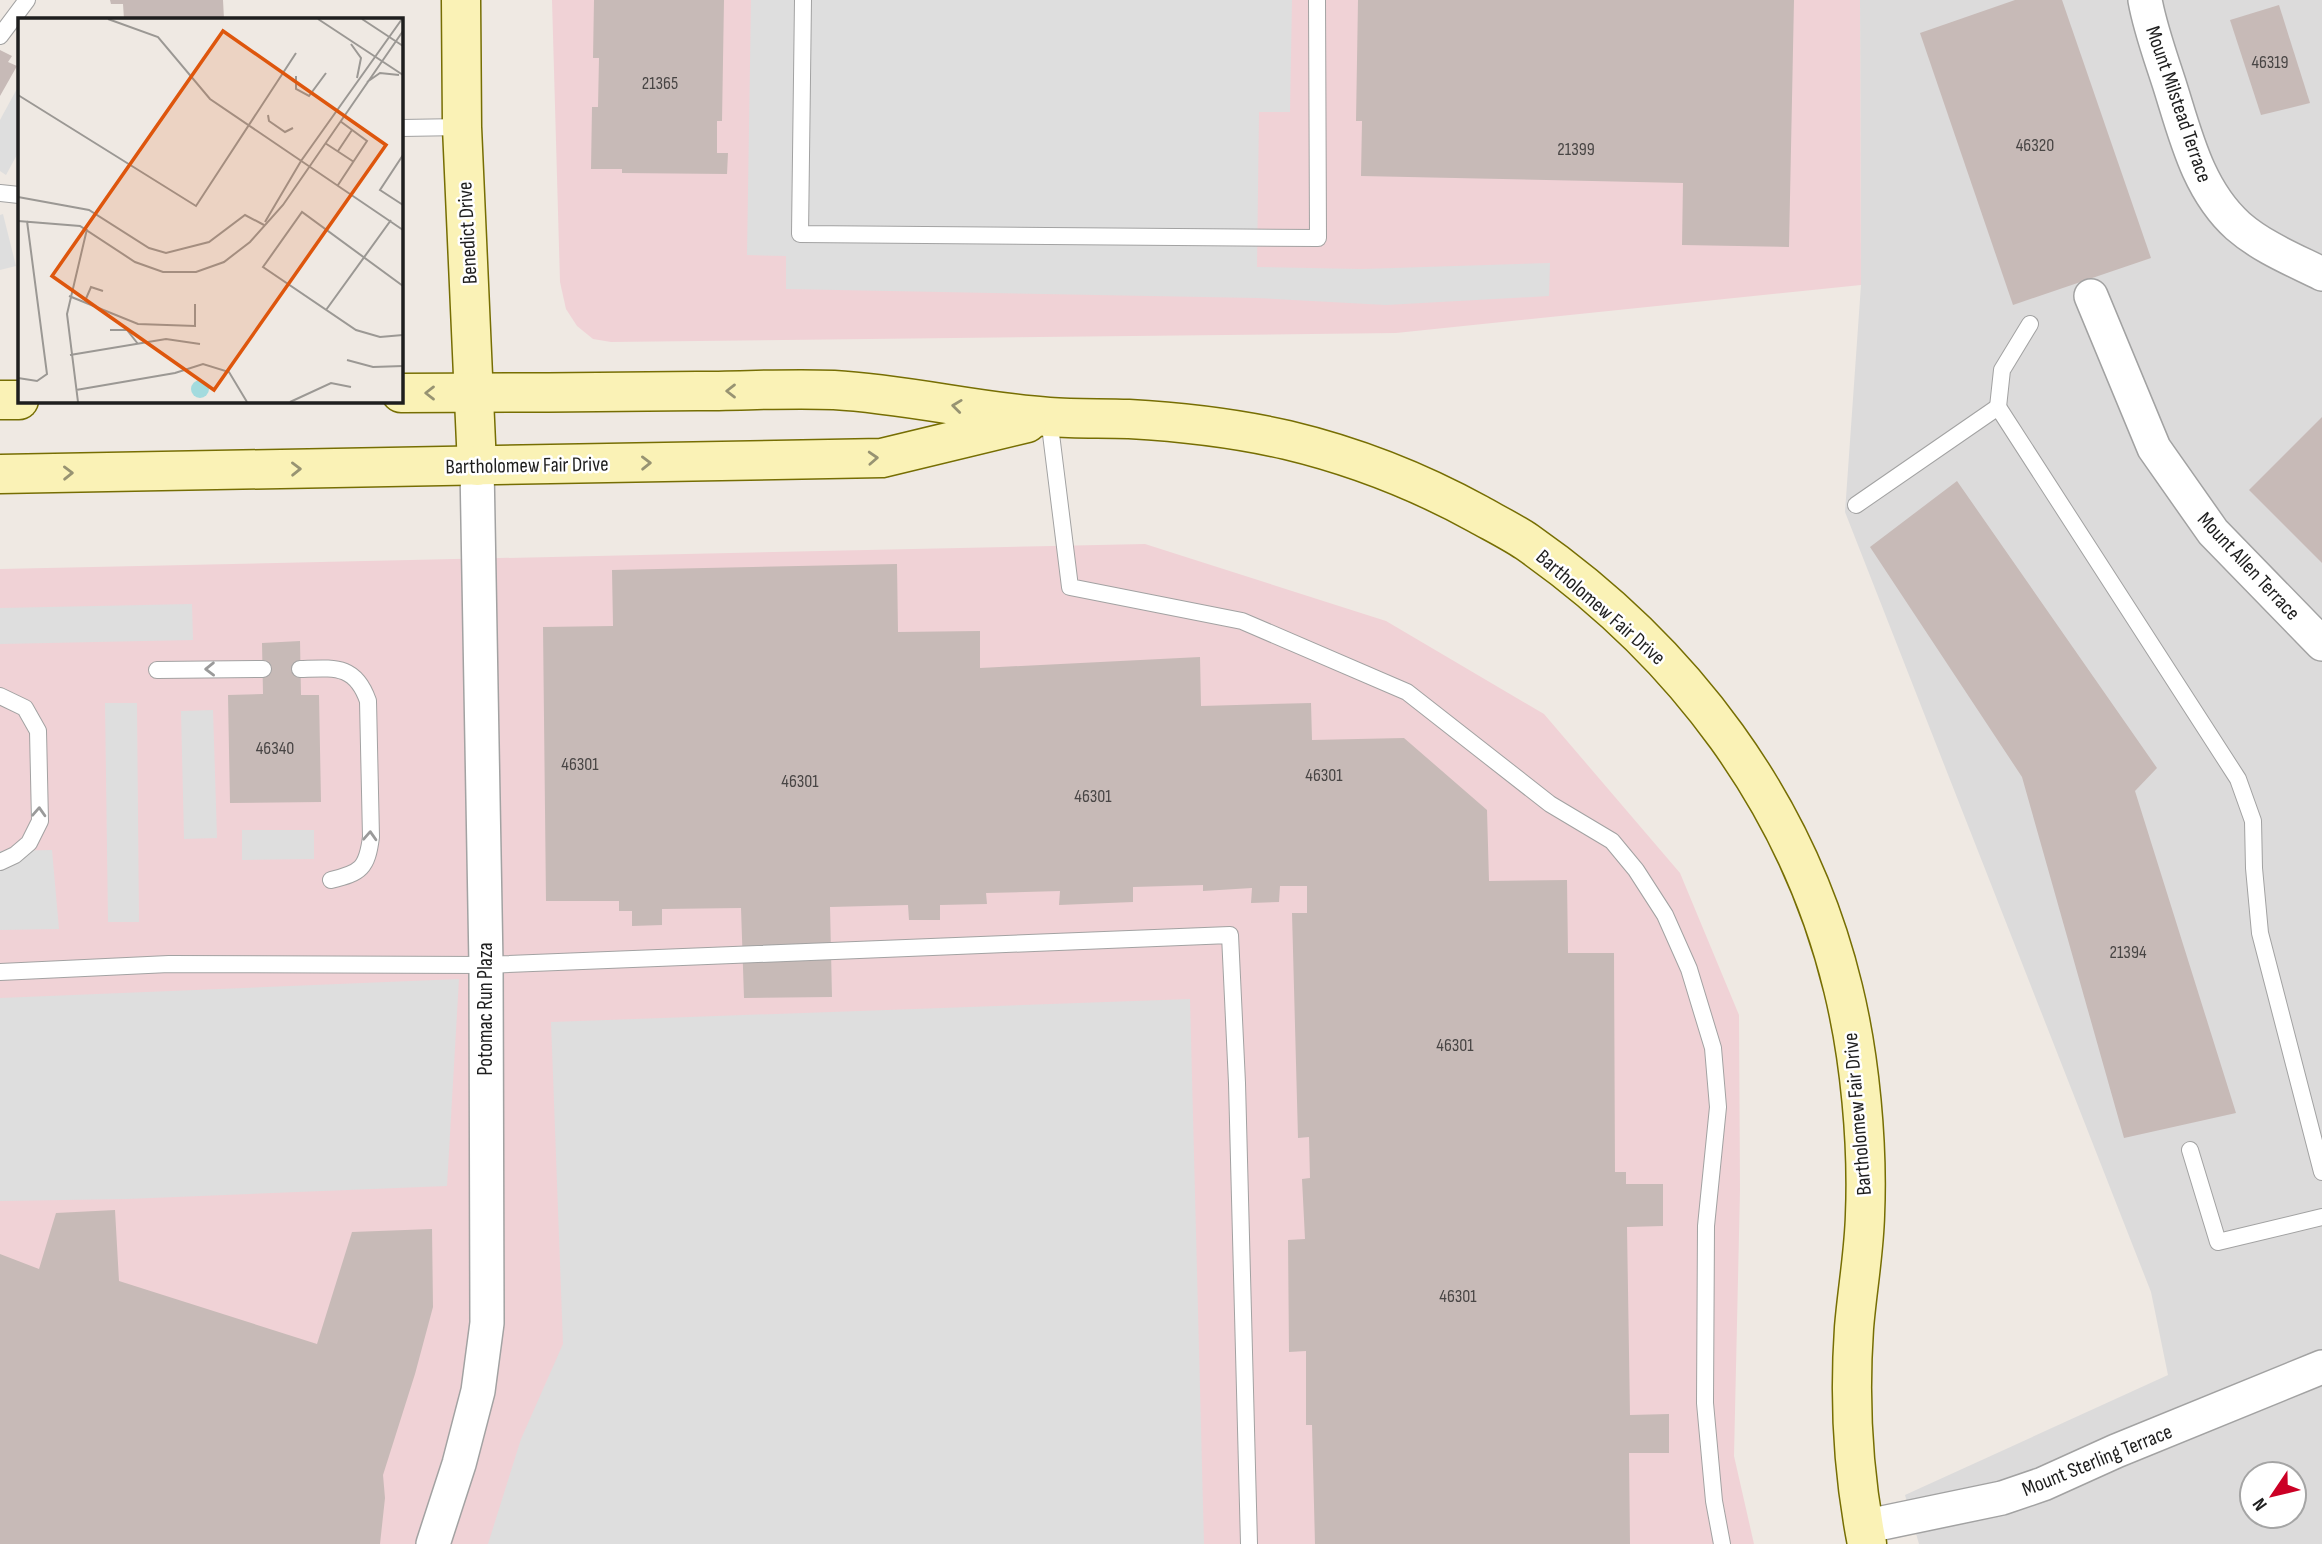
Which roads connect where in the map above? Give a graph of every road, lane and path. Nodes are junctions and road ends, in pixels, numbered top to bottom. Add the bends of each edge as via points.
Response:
1 (27, 0) edge
2 (461, 0) edge
3 (803, 0) edge
4 (1317, 0) edge
5 (2146, 0) edge
6 (0, 36) edge
7 (462, 127) junction
8 (402, 128) edge
9 (0, 194) edge
10 (18, 195) edge
11 (2322, 274) edge
12 (2091, 296) dead end
13 (2030, 324) dead end
14 (402, 393) edge
15 (475, 393) junction
16 (0, 400) edge
17 (18, 400) edge
18 (1998, 407) junction
19 (1049, 417) junction
20 (477, 466) junction
21 (0, 474) edge
22 (1856, 505) dead end
23 (2322, 644) edge
24 (300, 668) dead end
25 (263, 669) dead end
26 (157, 670) dead end
27 (0, 696) edge
28 (0, 862) edge
29 (331, 880) dead end
30 (486, 965) junction
31 (0, 972) edge
32 (2190, 1150) dead end
33 (2322, 1172) edge
34 (2322, 1217) edge
35 (2322, 1367) edge
36 (1865, 1535) edge
37 (433, 1544) edge
38 (1249, 1544) edge
39 (1722, 1544) edge

1 - 6 lane
2 - 7 street, Benedict Drive
3 - 4 lane via 800,234 1318,238
5 - 11 street, Mount Milstead Terrace via 2152,32 2207,187 2237,225 2257,241
7 - 8 lane
7 - 15 street, Benedict Drive
9 - 10 lane
12 - 23 street, Mount Allen Terrace via 2154,448 2213,532
13 - 18 lane via 2002,370
15 -> 14 street, Bartholomew Fair Drive
19 -> 15 street, Bartholomew Fair Drive via 835,390
15 - 20 street, Benedict Drive
16 - 17 street
18 - 22 lane
18 - 33 lane via 2238,779 2253,821 2260,933
20 -> 19 street, Bartholomew Fair Drive via 882,458
19 - 36 street, Bartholomew Fair Drive via 1221,427 1348,457 1403,478 1533,547 1647,641 1705,706 1751,770 1798,857 1827,930 1845,995 1866,1166 1852,1395 1855,1472
19 - 39 lane via 1070,587 1242,621 1407,692 1550,804 1612,841 1665,915 1689,969 1713,1048 1718,1107 1706,1226 1705,1403
21 -> 20 street, Bartholomew Fair Drive
20 - 30 street, Potomac Run Plaza
29 -> 24 lane via 355,873 365,865 369,850 368,701 356,677 347,671
25 -> 26 lane
28 -> 27 lane via 30,843 40,821 38,731 25,708
30 - 31 lane via 169,964
30 - 37 street, Potomac Run Plaza via 487,1323 478,1391
30 - 38 lane via 1230,935
32 - 34 lane via 2218,1242
35 - 36 street, Mount Sterling Terrace via 2022,1491

